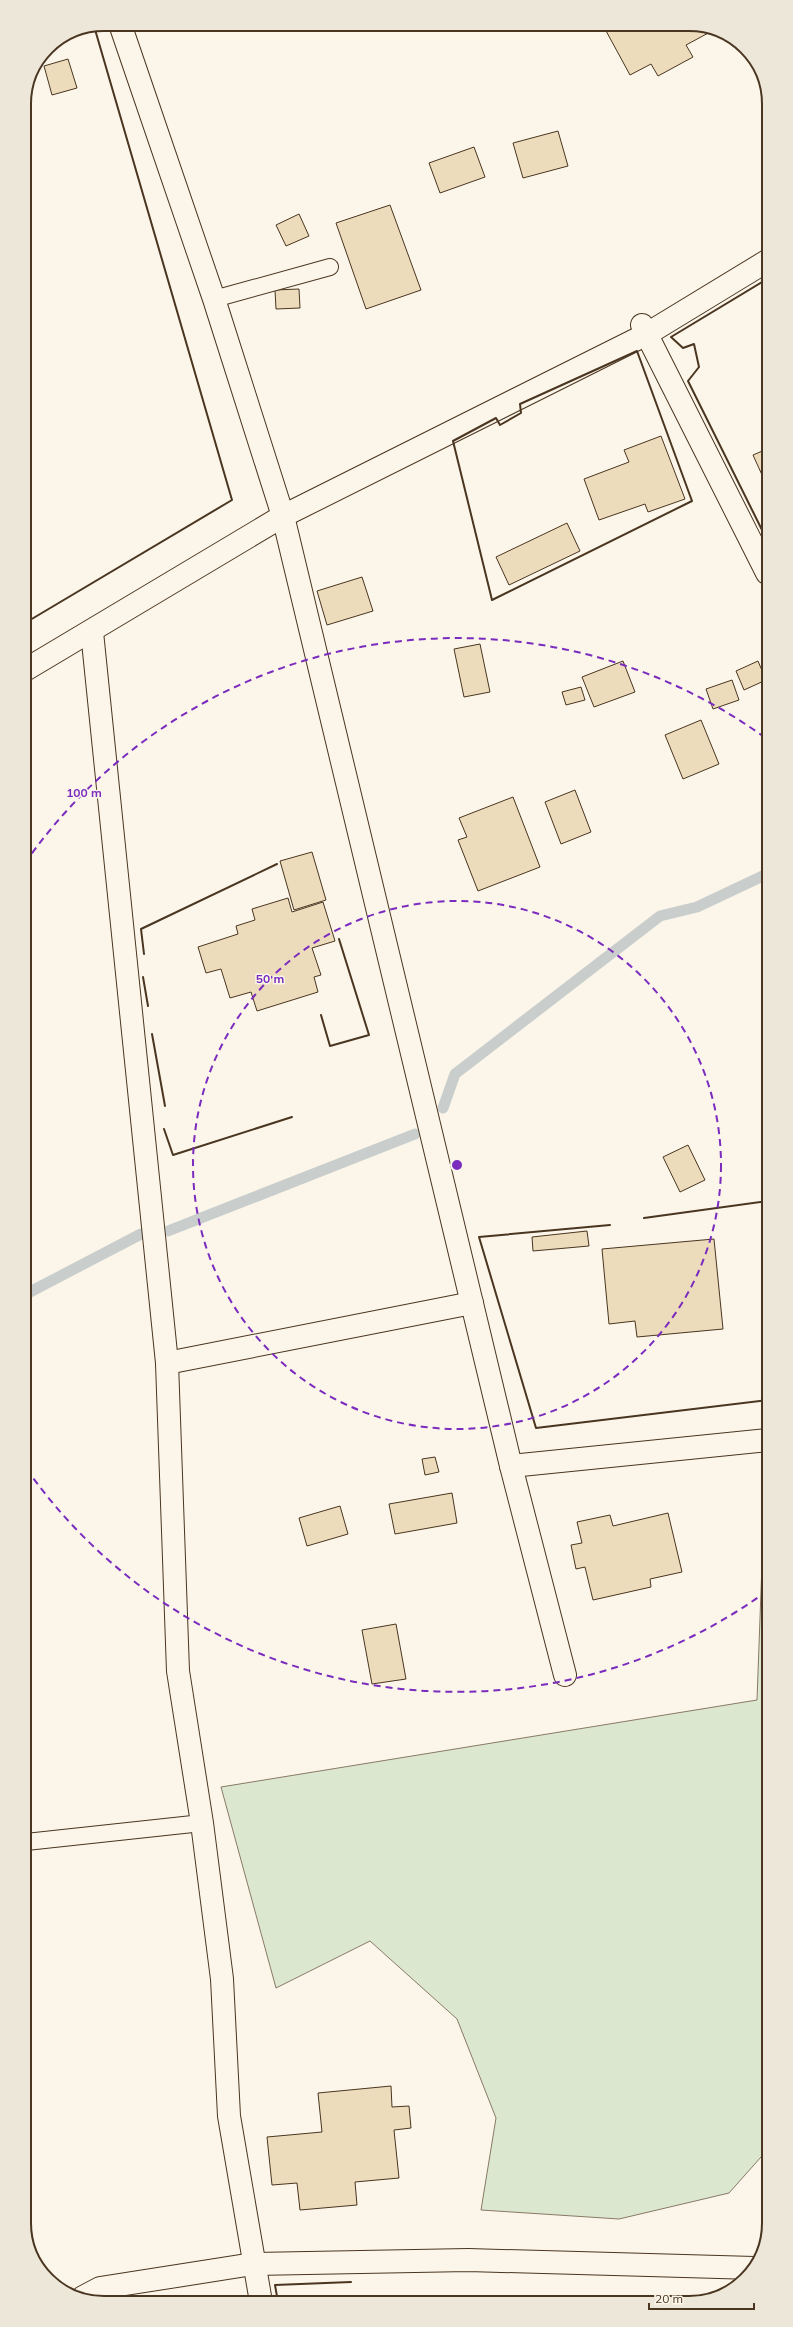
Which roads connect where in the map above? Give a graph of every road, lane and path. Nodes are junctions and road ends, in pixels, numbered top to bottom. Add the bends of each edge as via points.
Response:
1 (122, 31) edge
2 (762, 263) edge
3 (330, 267) dead end
4 (214, 299) junction
5 (644, 329) junction
6 (283, 516) junction
7 (762, 563) edge
8 (92, 632) junction
9 (31, 667) edge
10 (472, 1303) junction
11 (167, 1363) junction
12 (762, 1441) edge
13 (511, 1466) junction
14 (565, 1675) dead end
15 (202, 1823) junction
16 (31, 1841) edge
17 (253, 2264) junction
18 (746, 2268) edge
19 (87, 2294) edge
20 (260, 2296) edge

1 - 4 street
2 - 5 street
3 - 4 lane
4 - 6 street
5 - 6 street
5 - 7 street
6 - 8 street
6 - 10 street
8 - 9 street
8 - 11 street
10 - 11 street
10 - 13 street
11 - 15 street via 178,1671
12 - 13 street
13 - 14 street
15 - 16 lane
15 - 17 street via 222,1979 229,2116
17 - 18 street via 468,2260
17 - 19 street via 100,2288
17 - 20 street

